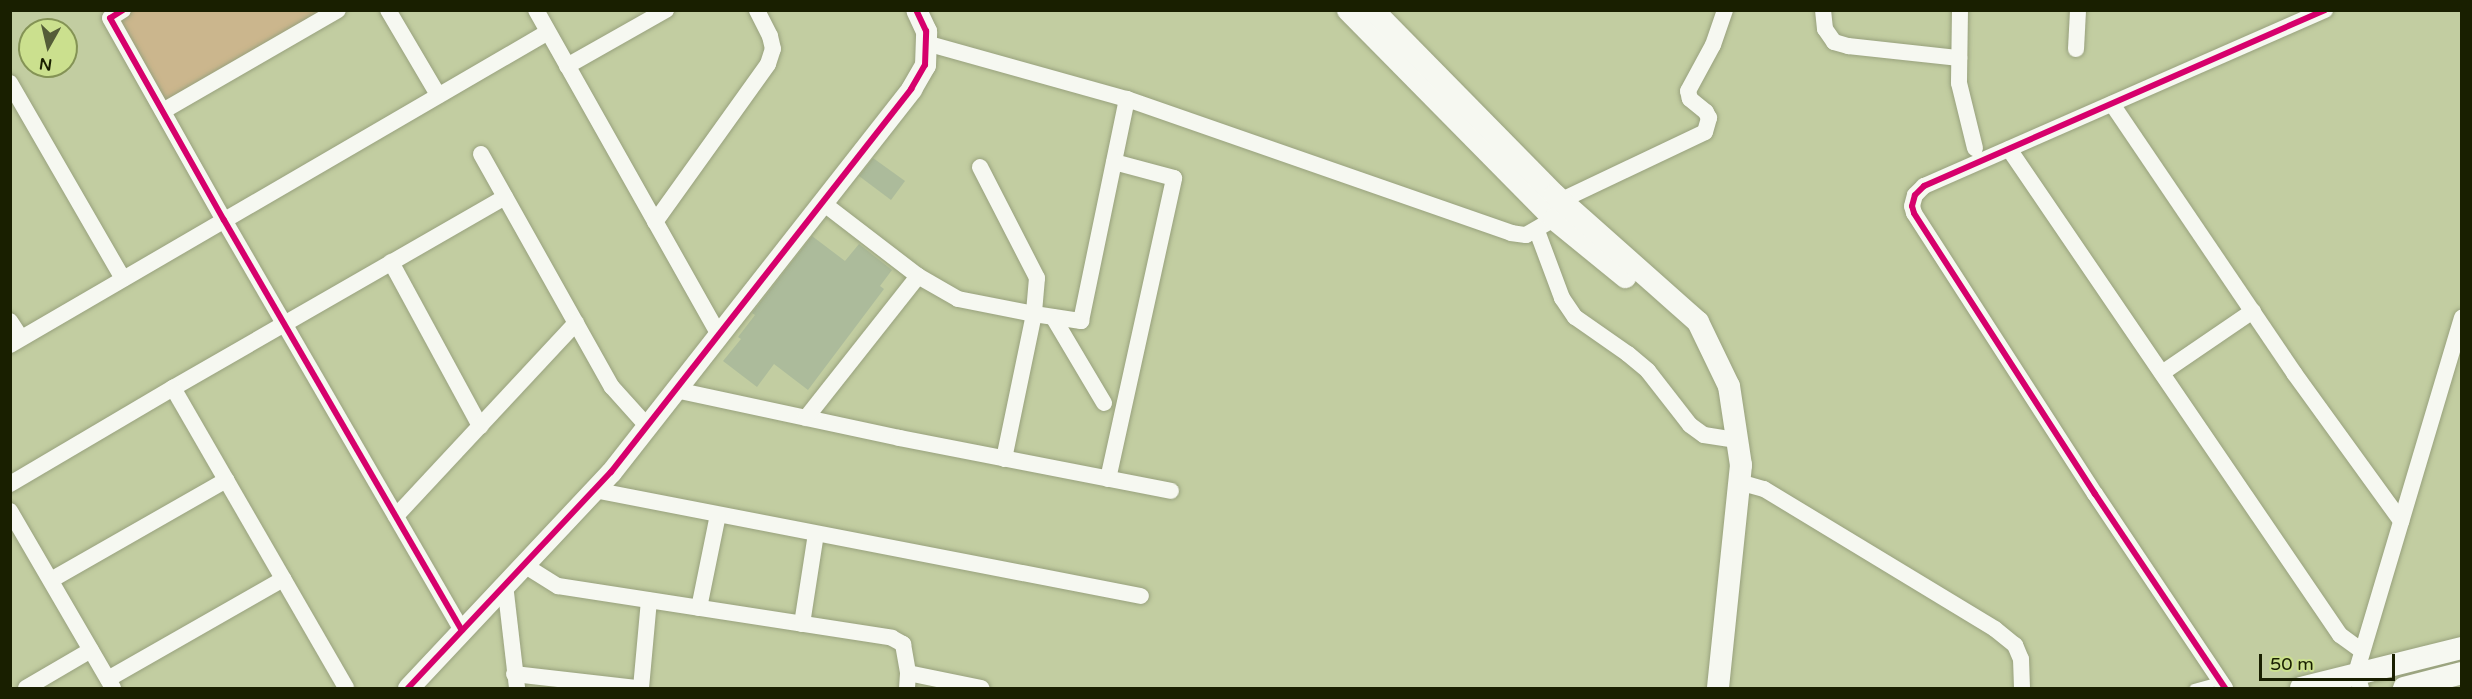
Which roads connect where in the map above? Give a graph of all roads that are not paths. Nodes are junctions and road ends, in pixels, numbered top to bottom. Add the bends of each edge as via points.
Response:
1 (123, 10) edge
2 (338, 10) edge
3 (388, 10) edge
4 (536, 10) edge
5 (757, 10) edge
6 (916, 10) edge
7 (1348, 10) edge
8 (1373, 10) edge
9 (1725, 10) edge
10 (1823, 10) edge
11 (1960, 10) edge
12 (2078, 10) edge
13 (2325, 10) edge
14 (658, 12) edge
15 (548, 32) junction
16 (926, 43) junction
17 (2076, 49) dead end
18 (1959, 58) junction
19 (567, 66) junction
20 (10, 83) edge
21 (438, 95) junction
22 (1127, 99) junction
23 (2112, 104) junction
24 (163, 111) junction
25 (1975, 148) dead end
26 (2009, 149) junction
27 (481, 154) dead end
28 (1114, 162) junction
29 (980, 168) dead end
30 (505, 197) junction
31 (824, 203) junction
32 (1551, 217) junction
33 (224, 220) junction
34 (655, 222) junction
35 (391, 262) junction
36 (918, 276) junction
37 (123, 279) junction
38 (2253, 311) junction
39 (1034, 314) junction
40 (1053, 317) junction
41 (2462, 317) edge
42 (10, 321) edge
43 (576, 323) junction
44 (284, 324) junction
45 (719, 334) junction
46 (16, 342) edge
47 (2162, 373) junction
48 (173, 388) junction
49 (676, 390) junction
50 (1104, 403) dead end
51 (806, 418) junction
52 (480, 426) junction
53 (647, 426) junction
54 (1737, 440) junction
55 (1004, 459) junction
56 (1108, 479) junction
57 (226, 480) junction
58 (1740, 482) junction
59 (10, 484) edge
60 (594, 490) junction
61 (1171, 491) dead end
62 (10, 511) edge
63 (718, 515) junction
64 (396, 516) junction
65 (2401, 521) junction
66 (816, 534) junction
67 (524, 565) junction
68 (283, 579) junction
69 (51, 580) junction
70 (505, 584) junction
71 (1141, 596) dead end
72 (649, 600) junction
73 (699, 608) junction
74 (802, 624) junction
75 (462, 630) junction
76 (2462, 648) edge
77 (91, 650) junction
78 (2362, 651) junction
79 (2462, 673) edge
80 (516, 681) edge
81 (907, 681) edge
82 (2358, 681) edge
83 (110, 684) edge
84 (2223, 684) edge
85 (342, 687) edge
86 (26, 688) edge
87 (408, 688) edge
88 (638, 688) edge
89 (981, 688) edge
90 (1718, 688) edge
91 (2022, 688) edge
92 (2194, 688) edge
93 (2301, 688) edge
94 (2404, 688) edge

1 - 24 street via 110,18
2 - 24 street
3 - 21 street
4 - 15 street
5 - 34 street via 773,49 768,64
6 - 16 street via 927,31
7 - 32 main road
8 - 32 main road
9 - 32 street via 1713,45 1688,91 1690,99 1709,118 1705,132
10 - 18 street via 1825,29 1834,42
11 - 18 street
12 - 17 street
13 - 23 street
14 - 19 street
15 - 19 street
15 - 21 street
16 - 22 street
16 - 31 street via 925,65 911,89
18 - 25 street via 1964,112
19 - 34 street
20 - 37 street
21 - 33 street
22 - 28 street
22 - 32 street via 1511,233 1526,235
23 - 26 street
23 - 38 street
24 - 33 street
26 - 47 street
26 - 84 street via 1924,186 1915,195 1914,213
27 - 30 street
28 - 40 street via 1081,321
28 - 56 street via 1174,178
29 - 39 street via 1037,278
30 - 35 street
30 - 43 street
31 - 36 street
31 - 45 street
32 - 54 main road via 1685,327 1729,386
32 - 54 street via 1562,298 1575,317 1648,371 1690,425 1704,435
33 - 37 street
33 - 44 street
34 - 45 street
35 - 44 street
35 - 52 street
36 - 39 street via 958,298
36 - 51 street
37 - 46 street
38 - 47 street
38 - 65 street
39 - 40 street
39 - 55 street
40 - 50 street
41 - 65 street
42 - 46 street
43 - 52 street
43 - 53 street via 612,387
44 - 48 street
44 - 64 street
45 - 49 street
47 - 78 street via 2340,634
48 - 57 street
48 - 59 street
49 - 51 street
49 - 53 street
51 - 55 street
52 - 64 street
53 - 60 street
54 - 58 main road
55 - 56 street
56 - 61 street
57 - 68 street
57 - 69 street
58 - 90 main road
58 - 91 street via 1764,489 1995,629 2015,645
60 - 63 street
60 - 67 street
62 - 69 street
63 - 66 street
63 - 73 street
64 - 75 street
65 - 78 street
66 - 71 street
66 - 74 street
67 - 70 street
67 - 72 street via 558,586
68 - 83 street
68 - 85 street
69 - 77 street
70 - 75 street
70 - 80 street
72 - 73 street
72 - 88 street
73 - 74 street
74 - 81 street via 892,638 903,644
75 - 87 street
76 - 82 main road
77 - 83 street
77 - 86 street
78 - 82 street
79 - 94 main road
80 - 88 street
81 - 89 street
82 - 93 main road
84 - 92 lane

